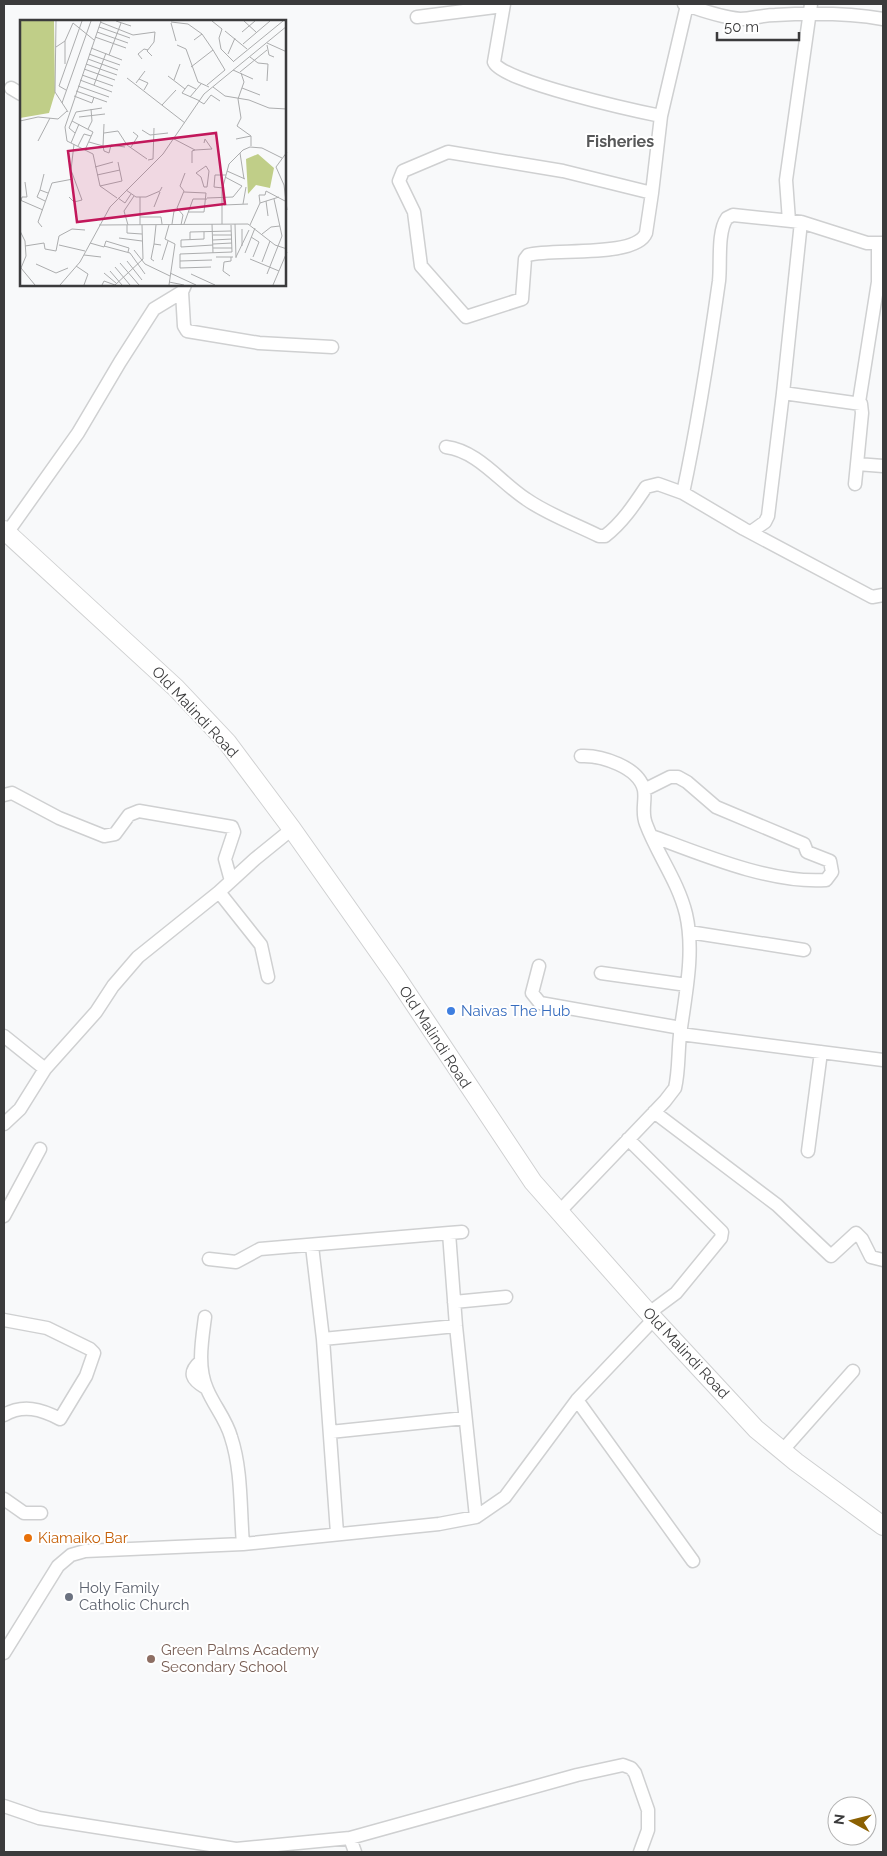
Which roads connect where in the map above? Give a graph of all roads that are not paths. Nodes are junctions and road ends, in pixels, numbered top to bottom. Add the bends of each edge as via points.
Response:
1 (686, 4) edge
2 (504, 5) edge
3 (811, 8) edge
4 (417, 16) dead end
5 (883, 19) edge
6 (661, 116) junction
7 (652, 193) junction
8 (795, 222) junction
9 (880, 243) edge
10 (184, 289) edge
11 (332, 348) dead end
12 (784, 392) junction
13 (859, 402) junction
14 (446, 447) dead end
15 (857, 464) junction
16 (883, 466) edge
17 (855, 484) dead end
18 (684, 493) junction
19 (5, 532) edge
20 (751, 532) junction
21 (883, 595) edge
22 (581, 756) dead end
23 (644, 790) junction
24 (4, 795) edge
25 (292, 829) junction
26 (652, 836) junction
27 (231, 881) junction
28 (219, 892) junction
29 (689, 932) junction
30 (804, 950) dead end
31 (539, 966) dead end
32 (602, 973) dead end
33 (268, 977) dead end
34 (687, 984) junction
35 (681, 1031) junction
36 (4, 1036) edge
37 (821, 1052) junction
38 (883, 1060) edge
39 (45, 1069) junction
40 (654, 1112) junction
41 (4, 1124) edge
42 (628, 1139) junction
43 (40, 1149) dead end
44 (808, 1151) dead end
45 (559, 1212) junction
46 (4, 1216) edge
47 (312, 1246) junction
48 (210, 1259) dead end
49 (883, 1260) edge
50 (506, 1297) dead end
51 (454, 1302) junction
52 (652, 1316) junction
53 (205, 1317) dead end
54 (4, 1320) edge
55 (456, 1326) junction
56 (322, 1339) junction
57 (853, 1371) dead end
58 (577, 1400) junction
59 (4, 1415) edge
60 (465, 1418) junction
61 (330, 1432) junction
62 (782, 1451) junction
63 (4, 1499) edge
64 (41, 1512) dead end
65 (476, 1517) junction
66 (883, 1526) edge
67 (337, 1533) junction
68 (243, 1544) junction
69 (693, 1561) dead end
70 (7, 1639) edge
71 (4, 1653) edge
72 (4, 1806) edge
73 (350, 1838) junction
74 (355, 1852) edge
75 (640, 1852) edge

1 - 3 street via 719,16 740,18
1 - 6 street
2 - 4 street
2 - 6 street via 494,62 499,70 557,90
3 - 5 street via 841,16
3 - 8 street via 786,180
6 - 7 street
7 - 7 street via 644,239 610,250 528,255 522,299 470,317 463,314 421,266 414,212 399,181 403,171 428,158 458,152 563,171
8 - 9 street via 867,243
8 - 12 street
8 - 18 street via 733,215 724,222 712,328
9 - 13 street via 878,282
10 - 11 street via 184,326 187,331 259,343
10 - 19 street via 154,309 78,433
12 - 13 street
12 - 20 street via 768,516
13 - 15 street via 862,413
14 - 18 street via 470,454 527,501 599,536 610,532 650,484
15 - 16 street
15 - 17 street
18 - 20 street
19 - 25 main road, Old Malindi Road via 176,688 226,742
20 - 21 street via 872,597
22 - 23 street via 594,755 615,762 639,780
23 - 26 street via 642,812
23 - 26 street via 670,777 678,777 716,807 804,844 807,852 830,861 832,872 826,880 779,876 704,856
24 - 27 street via 12,793 59,818 104,836 115,834 129,815 139,811 232,827 234,832 225,859
25 - 27 street
25 - 45 main road, Old Malindi Road via 395,975 520,1165
26 - 29 street via 686,913
27 - 28 street
28 - 33 street via 261,945
28 - 39 street via 138,957 96,1012
29 - 30 street
29 - 34 street
31 - 35 street via 532,993 540,1003
32 - 34 street
34 - 35 street
35 - 37 street
35 - 40 street via 676,1088
36 - 39 street
37 - 38 street
37 - 44 street
39 - 41 street via 20,1109
40 - 42 street
40 - 49 street via 777,1205 831,1256 856,1233 871,1257
42 - 45 street
42 - 52 street via 722,1232 721,1238 676,1294
43 - 46 street
45 - 52 main road, Old Malindi Road
47 - 48 street via 260,1248 236,1262
47 - 51 street via 456,1233
47 - 56 street
50 - 51 street
51 - 55 street
52 - 58 street
52 - 62 main road, Old Malindi Road via 756,1429
53 - 68 street via 201,1361 206,1388 232,1438
54 - 59 street via 46,1328 94,1353 86,1376 60,1419 44,1410 32,1408
55 - 56 street
55 - 60 street
56 - 61 street
57 - 62 street
58 - 65 street via 505,1497
58 - 69 street
60 - 61 street
60 - 65 street
61 - 67 street
62 - 66 main road, Old Malindi Road
63 - 64 street via 24,1513
65 - 67 street via 439,1524
67 - 68 street
68 - 70 street via 100,1550 71,1555 58,1566
70 - 71 street
72 - 73 street via 40,1818 236,1849
73 - 74 street
73 - 75 street via 622,1765 635,1773 648,1810 648,1830

